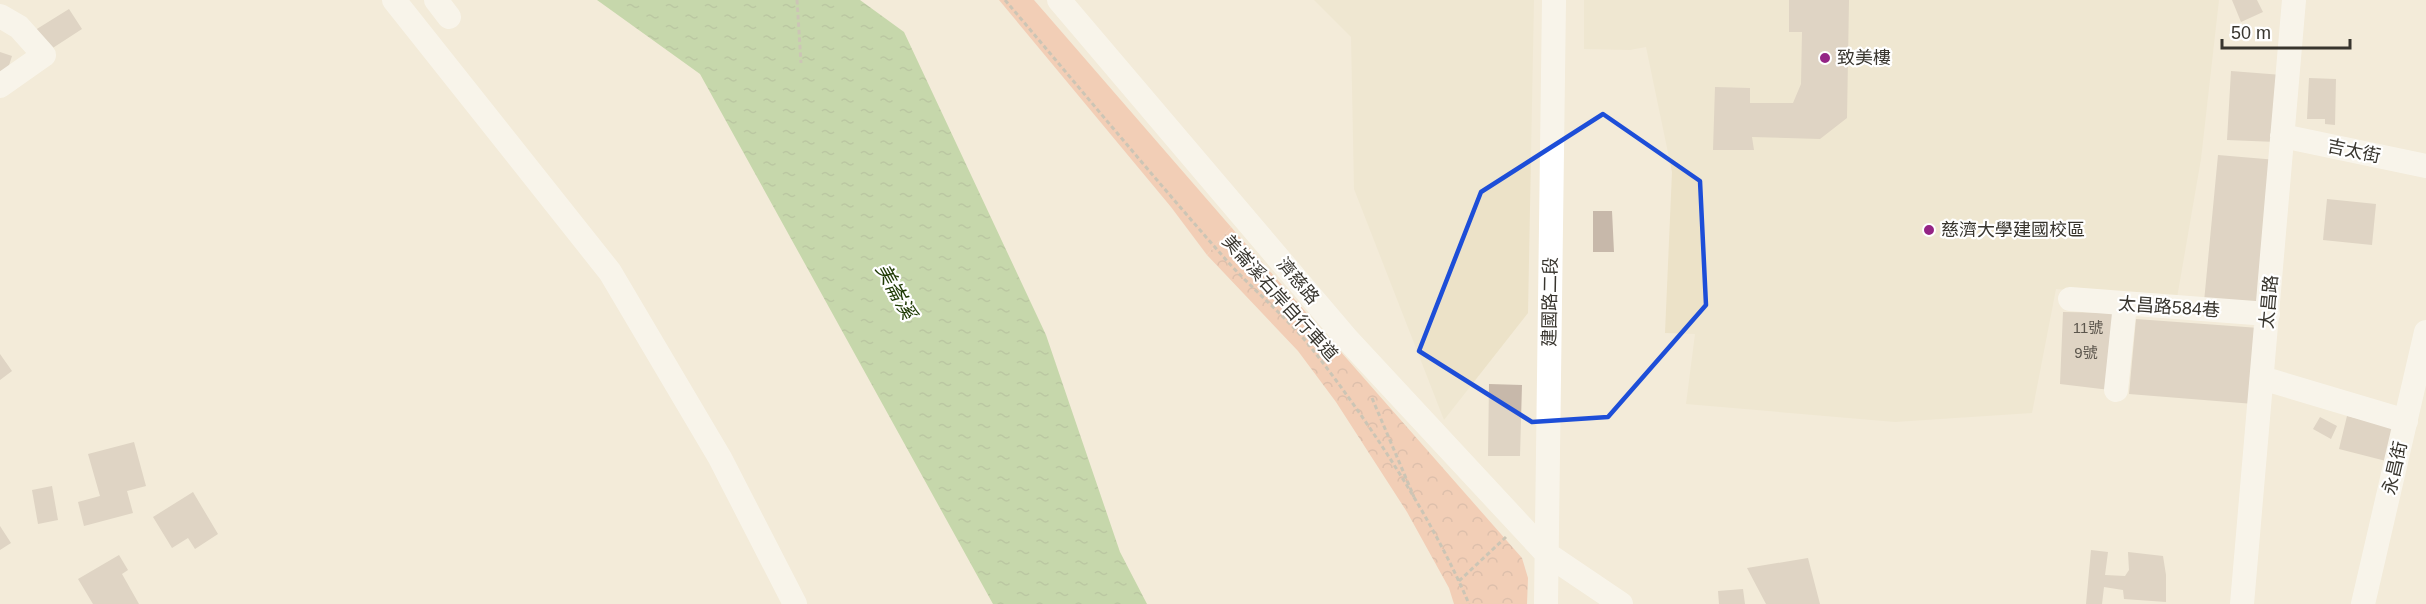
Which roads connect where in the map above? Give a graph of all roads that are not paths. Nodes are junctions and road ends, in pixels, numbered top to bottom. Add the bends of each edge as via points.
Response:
1 (394, 0) edge
2 (1059, 0) edge
3 (1554, 0) edge
4 (2294, 0) edge
5 (0, 16) edge
6 (0, 86) edge
7 (2282, 136) junction
8 (2426, 166) edge
9 (2070, 298) dead end
10 (2125, 304) junction
11 (2268, 314) junction
12 (2426, 332) edge
13 (2262, 378) junction
14 (2116, 390) dead end
15 (2406, 421) junction
16 (1547, 554) junction
17 (795, 604) edge
18 (1546, 604) edge
19 (1622, 604) edge
20 (2242, 604) edge
21 (2363, 604) edge

1 - 17 street via 610,273 720,458
2 - 16 street, 濟慈路 via 1348,340
3 - 16 street, 建國路二段
4 - 7 street, 太昌路
5 - 6 street via 19,27 44,56
7 - 8 street, 吉太街
7 - 11 street, 太昌路
9 - 10 street, 太昌路584巷
10 - 11 street, 太昌路584巷
10 - 14 street
11 - 13 street, 太昌路
12 - 15 street, 永昌街
13 - 15 street
13 - 20 street, 太昌路
15 - 21 street, 永昌街
16 - 18 street, 建國路二段
16 - 19 street, 濟慈路

